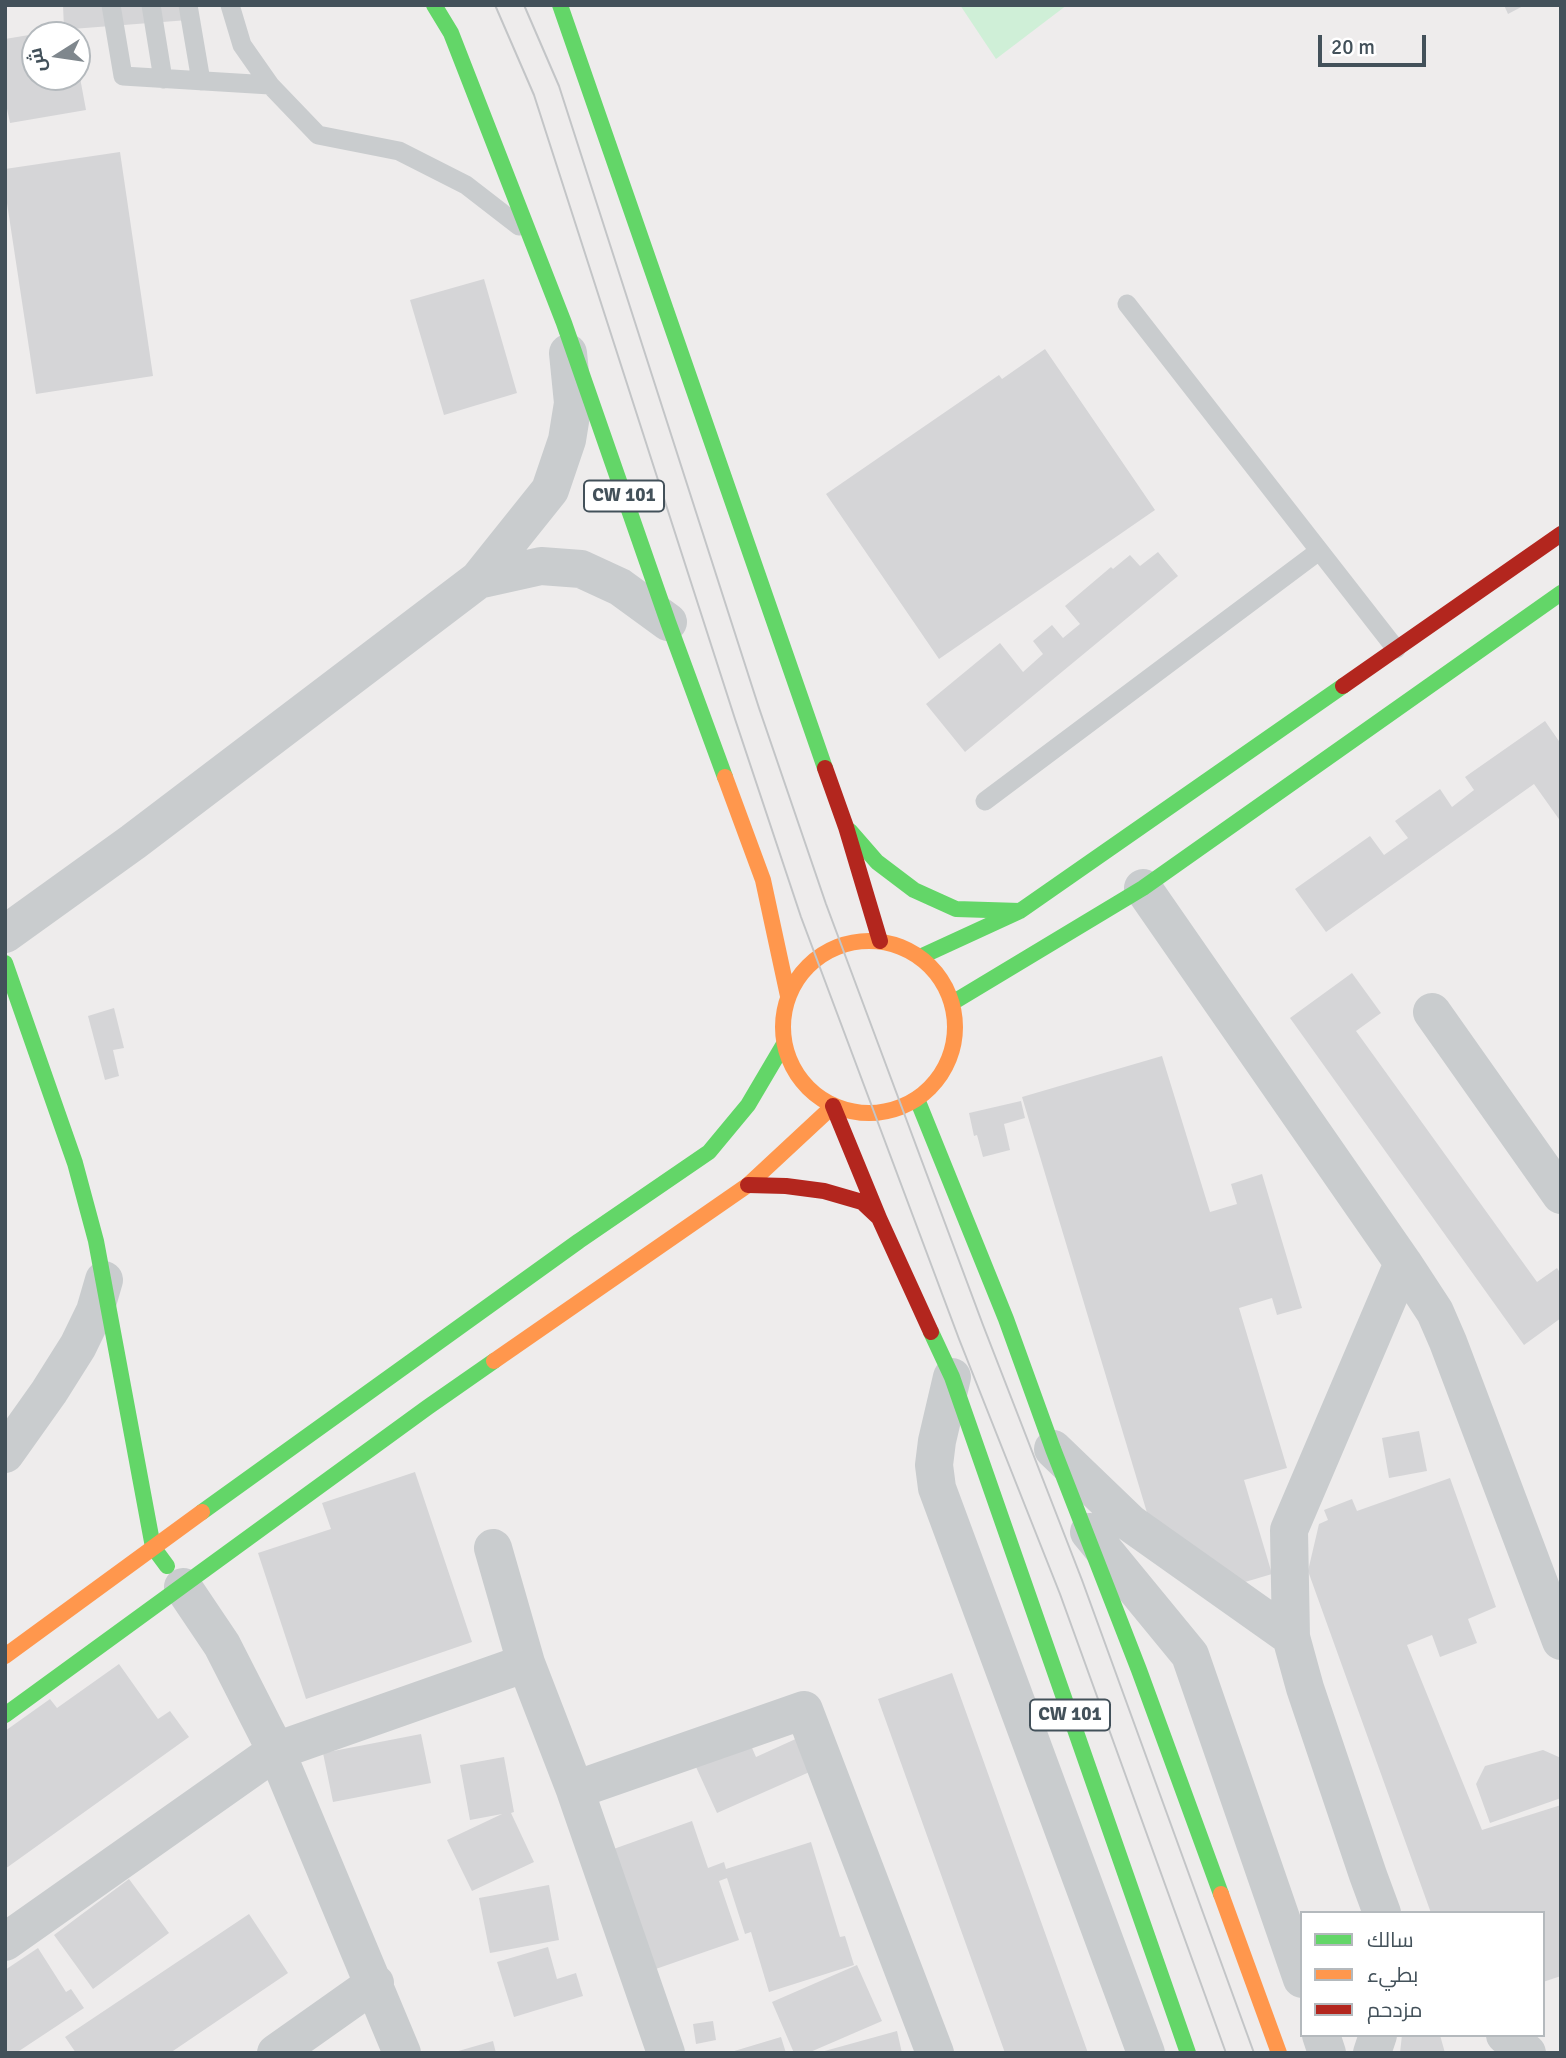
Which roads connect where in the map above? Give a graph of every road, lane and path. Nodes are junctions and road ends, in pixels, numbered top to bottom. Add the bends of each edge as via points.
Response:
1 (111, 5) edge
2 (151, 5) edge
3 (188, 5) edge
4 (230, 5) edge
5 (434, 5) edge
6 (560, 5) edge
7 (163, 79) junction
8 (201, 81) junction
9 (270, 85) junction
10 (530, 235) junction
11 (1127, 304) dead end
12 (564, 324) junction
13 (1561, 534) edge
14 (1320, 551) junction
15 (478, 580) junction
16 (1561, 593) edge
17 (668, 622) junction
18 (1396, 649) junction
19 (985, 801) dead end
20 (846, 827) junction
21 (1143, 888) junction
22 (1020, 911) junction
23 (5, 934) edge
24 (880, 941) junction
25 (920, 957) junction
26 (5, 963) edge
27 (788, 996) junction
28 (952, 1003) junction
29 (1432, 1012) dead end
30 (784, 1044) junction
31 (917, 1099) junction
32 (833, 1106) junction
33 (748, 1185) junction
34 (1561, 1195) edge
35 (878, 1218) junction
36 (1403, 1263) junction
37 (104, 1280) junction
38 (952, 1377) junction
39 (1053, 1450) junction
40 (5, 1454) edge
41 (1082, 1523) junction
42 (153, 1547) junction
43 (493, 1548) dead end
44 (183, 1587) junction
45 (1291, 1637) junction
46 (1561, 1642) edge
47 (5, 1656) edge
48 (526, 1663) junction
49 (5, 1715) edge
50 (276, 1751) junction
51 (575, 1790) junction
52 (1381, 1911) edge
53 (5, 1942) edge
54 (1300, 1973) edge
55 (375, 1983) junction
56 (1507, 2037) edge
57 (276, 2053) edge
58 (402, 2053) edge
59 (666, 2053) edge
60 (935, 2053) edge
61 (1146, 2053) edge
62 (1188, 2053) edge
63 (1279, 2053) edge
64 (1527, 2053) edge

1 - 7 lane via 123,76
2 - 7 lane
3 - 8 lane
4 - 9 lane via 242,45
5 - 10 main road, CW 101 via 451,33
6 - 20 main road
7 - 8 lane
8 - 9 lane
9 - 10 lane via 318,135 400,151 466,185
10 - 12 main road, CW 101
11 - 14 lane
12 - 15 street via 573,403 567,440 550,489
12 - 17 main road, CW 101
13 - 18 main road
14 - 18 lane
14 - 19 lane
15 - 17 street via 541,566 581,569 621,587
15 - 23 street
16 - 21 main road
17 - 27 main road, CW 101 via 763,880
18 - 22 main road
20 - 22 main road via 877,862 914,890 956,909
20 - 24 main road
21 - 28 main road
21 - 36 street
22 - 25 main road
24 - 25 main road
24 - 27 main road via 857,941 815,958
25 - 28 main road via 934,970
26 - 37 main road via 75,1163
27 - 30 main road via 782,1020
28 - 31 main road via 953,1046 945,1067
29 - 34 street
30 - 32 main road via 800,1078
30 - 42 main road via 748,1105 709,1152
31 - 32 main road via 884,1112
31 - 39 main road via 1006,1319
32 - 33 main road
32 - 35 main road
33 - 35 main road via 824,1191 862,1202
33 - 44 main road via 428,1407
35 - 38 main road
36 - 45 street via 1289,1530
36 - 46 street via 1435,1312 1448,1342
37 - 40 street via 78,1346
37 - 42 main road
38 - 61 street via 937,1441 936,1488
38 - 62 main road, CW 101
39 - 41 main road
39 - 45 street via 1130,1523
41 - 54 street via 1191,1655
41 - 63 main road
42 - 44 main road
42 - 47 main road
43 - 48 street
44 - 49 main road
44 - 50 street via 222,1645
45 - 52 street
48 - 50 street
48 - 51 street
50 - 53 street
50 - 55 street
51 - 59 street
51 - 60 street via 804,1710
55 - 57 street
55 - 58 street
56 - 64 street

